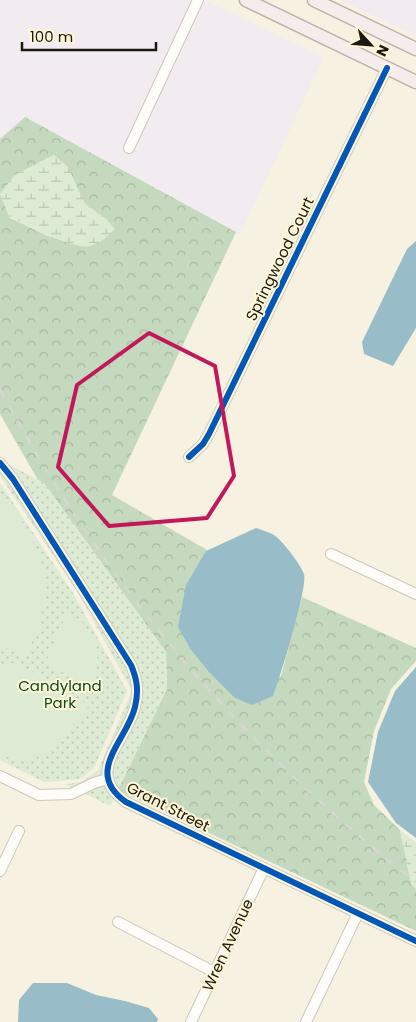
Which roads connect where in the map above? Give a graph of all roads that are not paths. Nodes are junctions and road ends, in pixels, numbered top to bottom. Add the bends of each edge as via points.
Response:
1 (198, 0) edge
2 (246, 0) edge
3 (314, 0) edge
4 (416, 49) edge
5 (387, 68) junction
6 (416, 82) edge
7 (129, 148) dead end
8 (189, 457) dead end
9 (0, 463) edge
10 (331, 554) dead end
11 (416, 594) edge
12 (0, 776) edge
13 (107, 779) junction
14 (19, 831) dead end
15 (1, 867) edge
16 (264, 868) junction
17 (358, 913) junction
18 (118, 922) dead end
19 (416, 941) edge
20 (214, 972) junction
21 (191, 1022) edge
22 (306, 1022) edge

1 - 7 street
2 - 5 main road
3 - 4 main road
5 - 6 main road
5 - 8 street, Springwood Court via 210,434
9 - 13 street, Grant Street via 131,665 136,678 135,707 112,756
10 - 11 street
12 - 13 street via 39,795 71,794
13 - 16 street, Grant Street via 116,796 126,802
14 - 15 street
16 - 17 street, Grant Street
16 - 20 street, Wren Avenue
17 - 19 street, Grant Street
17 - 22 street
18 - 20 street
20 - 21 street, Wren Avenue

